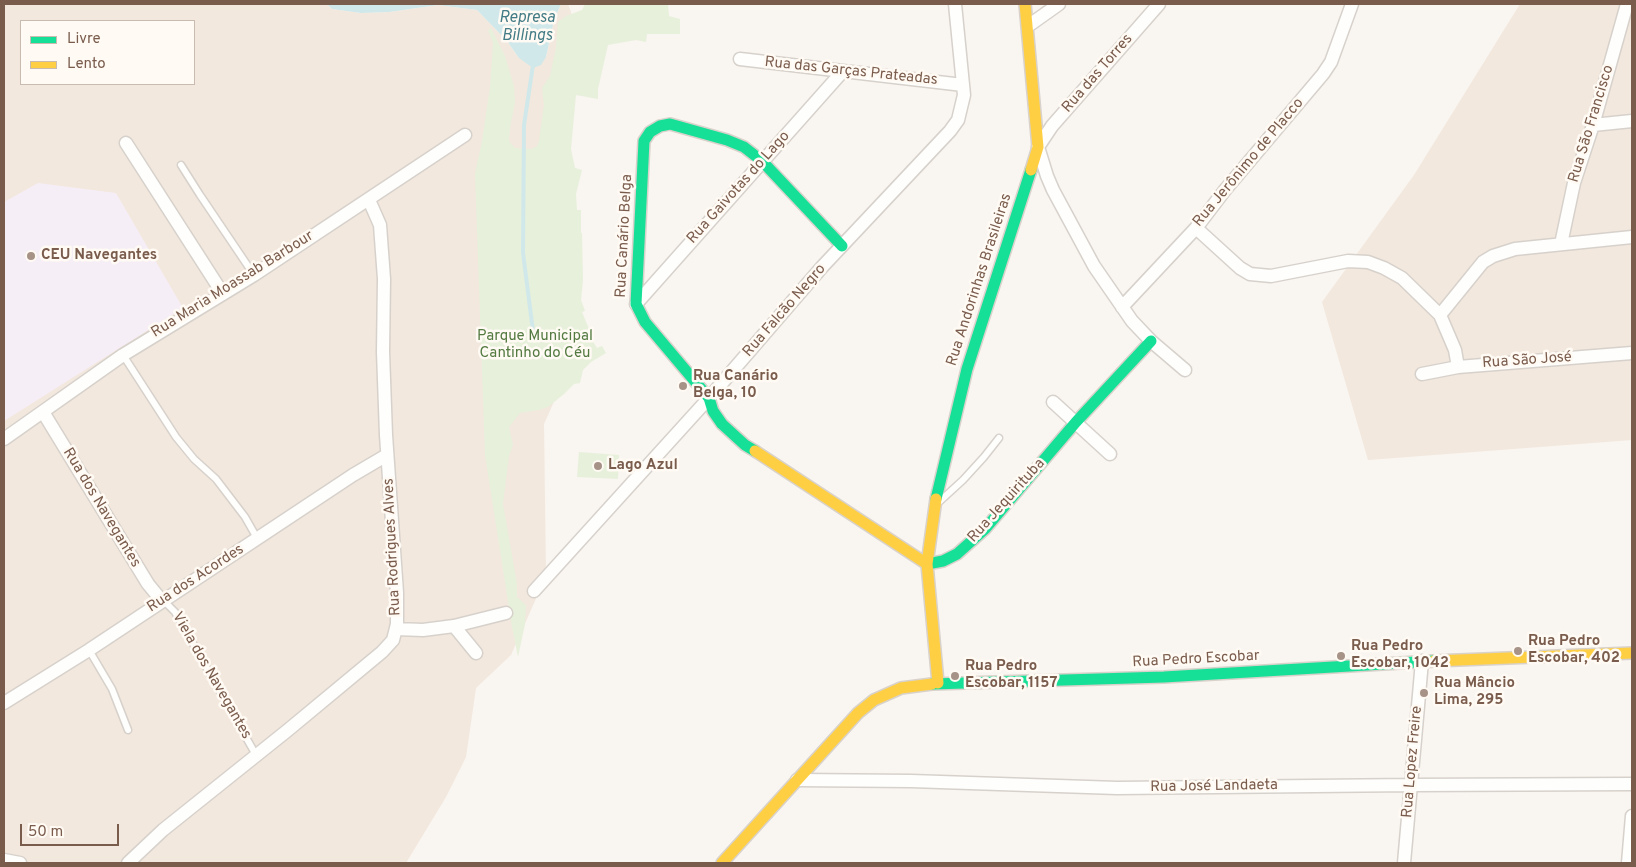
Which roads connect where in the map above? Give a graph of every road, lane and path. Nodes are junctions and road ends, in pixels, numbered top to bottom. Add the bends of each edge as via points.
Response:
1 (955, 4) edge
2 (1025, 4) edge
3 (1059, 4) edge
4 (1159, 4) edge
5 (1352, 4) edge
6 (1627, 4) edge
7 (1028, 26) junction
8 (740, 59) dead end
9 (843, 71) junction
10 (963, 85) junction
11 (1632, 121) edge
12 (1593, 125) junction
13 (465, 135) dead end
14 (126, 142) dead end
15 (1038, 147) junction
16 (762, 161) junction
17 (181, 165) dead end
18 (369, 200) junction
19 (1196, 228) junction
20 (1632, 237) edge
21 (1561, 244) junction
22 (842, 246) junction
23 (254, 275) junction
24 (223, 294) junction
25 (636, 304) junction
26 (1122, 306) junction
27 (1440, 314) junction
28 (1151, 341) junction
29 (1632, 353) edge
30 (123, 355) junction
31 (1458, 367) junction
32 (1184, 370) dead end
33 (1422, 374) dead end
34 (709, 398) junction
35 (1053, 402) dead end
36 (43, 412) junction
37 (1076, 422) junction
38 (998, 438) dead end
39 (4, 439) edge
40 (1110, 454) dead end
41 (387, 455) junction
42 (934, 506) junction
43 (257, 538) junction
44 (927, 564) junction
45 (534, 591) dead end
46 (162, 601) junction
47 (506, 612) dead end
48 (454, 626) junction
49 (396, 629) junction
50 (89, 650) junction
51 (1632, 653) edge
52 (476, 654) dead end
53 (1422, 662) junction
54 (938, 683) junction
55 (4, 702) edge
56 (128, 730) dead end
57 (256, 755) junction
58 (797, 780) junction
59 (1412, 784) junction
60 (1632, 784) edge
61 (1632, 816) edge
62 (4, 860) edge
63 (20, 863) edge
64 (128, 863) edge
65 (722, 863) edge
66 (1404, 863) edge
67 (1628, 863) edge

1 - 10 street, Rua Falcão Negro
2 - 7 street, Rua Andorinhas Brasileiras
3 - 7 street
4 - 15 street, Rua das Torres via 1047,132
5 - 19 street, Rua Jerônimo de Placco via 1331,62 1323,74
6 - 12 street, Rua São Francisco
7 - 15 street, Rua Andorinhas Brasileiras
8 - 9 street, Rua das Garças Prateadas
9 - 10 street, Rua das Garças Prateadas
9 - 16 street, Rua Gaivotas do Lago
10 - 22 street, Rua Falcão Negro via 962,109 950,131
11 - 12 street
12 - 21 street, Rua São Francisco via 1574,183
13 - 18 street, Rua Maria Moassab Barbour
14 - 24 street
15 - 26 street via 1053,190 1094,266
15 - 42 street, Rua Andorinhas Brasileiras via 967,369
16 - 22 street, Rua Canário Belga
16 - 25 street, Rua Gaivotas do Lago
16 - 25 street, Rua Canário Belga via 727,140 680,126 670,124 650,132 644,141
17 - 23 lane
18 - 23 street, Rua Maria Moassab Barbour
18 - 41 street, Rua Rodrigues Alves via 380,225
19 - 26 street, Rua Jerônimo de Placco
19 - 27 street via 1250,274 1271,276 1348,261 1368,262 1402,278
20 - 21 street
21 - 27 street via 1515,249 1494,256 1484,262
22 - 34 street, Rua Falcão Negro
23 - 24 street, Rua Maria Moassab Barbour
24 - 30 street, Rua Maria Moassab Barbour
25 - 34 street, Rua Canário Belga via 645,322
26 - 28 street
27 - 31 street via 1455,350
28 - 32 street
28 - 37 street, Rua Jequirituba
29 - 31 street, Rua São José
30 - 36 street, Rua Maria Moassab Barbour
30 - 43 lane via 176,437 216,479
31 - 33 street, Rua São José
34 - 44 street, Rua Canário Belga via 722,424 754,453
34 - 45 street, Rua Falcão Negro
35 - 37 street
36 - 39 street, Rua Maria Moassab Barbour
36 - 46 street, Rua dos Navegantes via 148,584
37 - 40 street
37 - 44 street, Rua Jequirituba via 985,529 957,554
38 - 42 lane via 963,480
41 - 43 street, Rua dos Acordes
41 - 49 street, Rua Rodrigues Alves via 397,593
42 - 44 street, Rua Andorinhas Brasileiras
43 - 46 street, Rua dos Acordes
44 - 54 street, Rua Andorinhas Brasileiras
46 - 50 street, Rua dos Acordes
46 - 57 lane, Viela dos Navegantes via 175,612
47 - 48 street
48 - 49 street
48 - 52 street
49 - 57 street, Rua Rodrigues Alves via 393,640 382,652
50 - 55 street, Rua dos Acordes
50 - 56 lane via 112,689
51 - 53 street, Rua Pedro Escobar
53 - 54 street, Rua Pedro Escobar via 1164,677
53 - 59 street, Rua Lopez Freire
54 - 58 street, Rua Pedro Escobar via 901,688 874,700
57 - 64 street, Rua Rodrigues Alves via 162,830
58 - 59 street, Rua José Landaeta via 1117,788
58 - 65 street, Rua Pedro Escobar
59 - 60 street, Rua José Landaeta
59 - 66 street, Rua Lopez Freire
61 - 67 street
62 - 63 street

